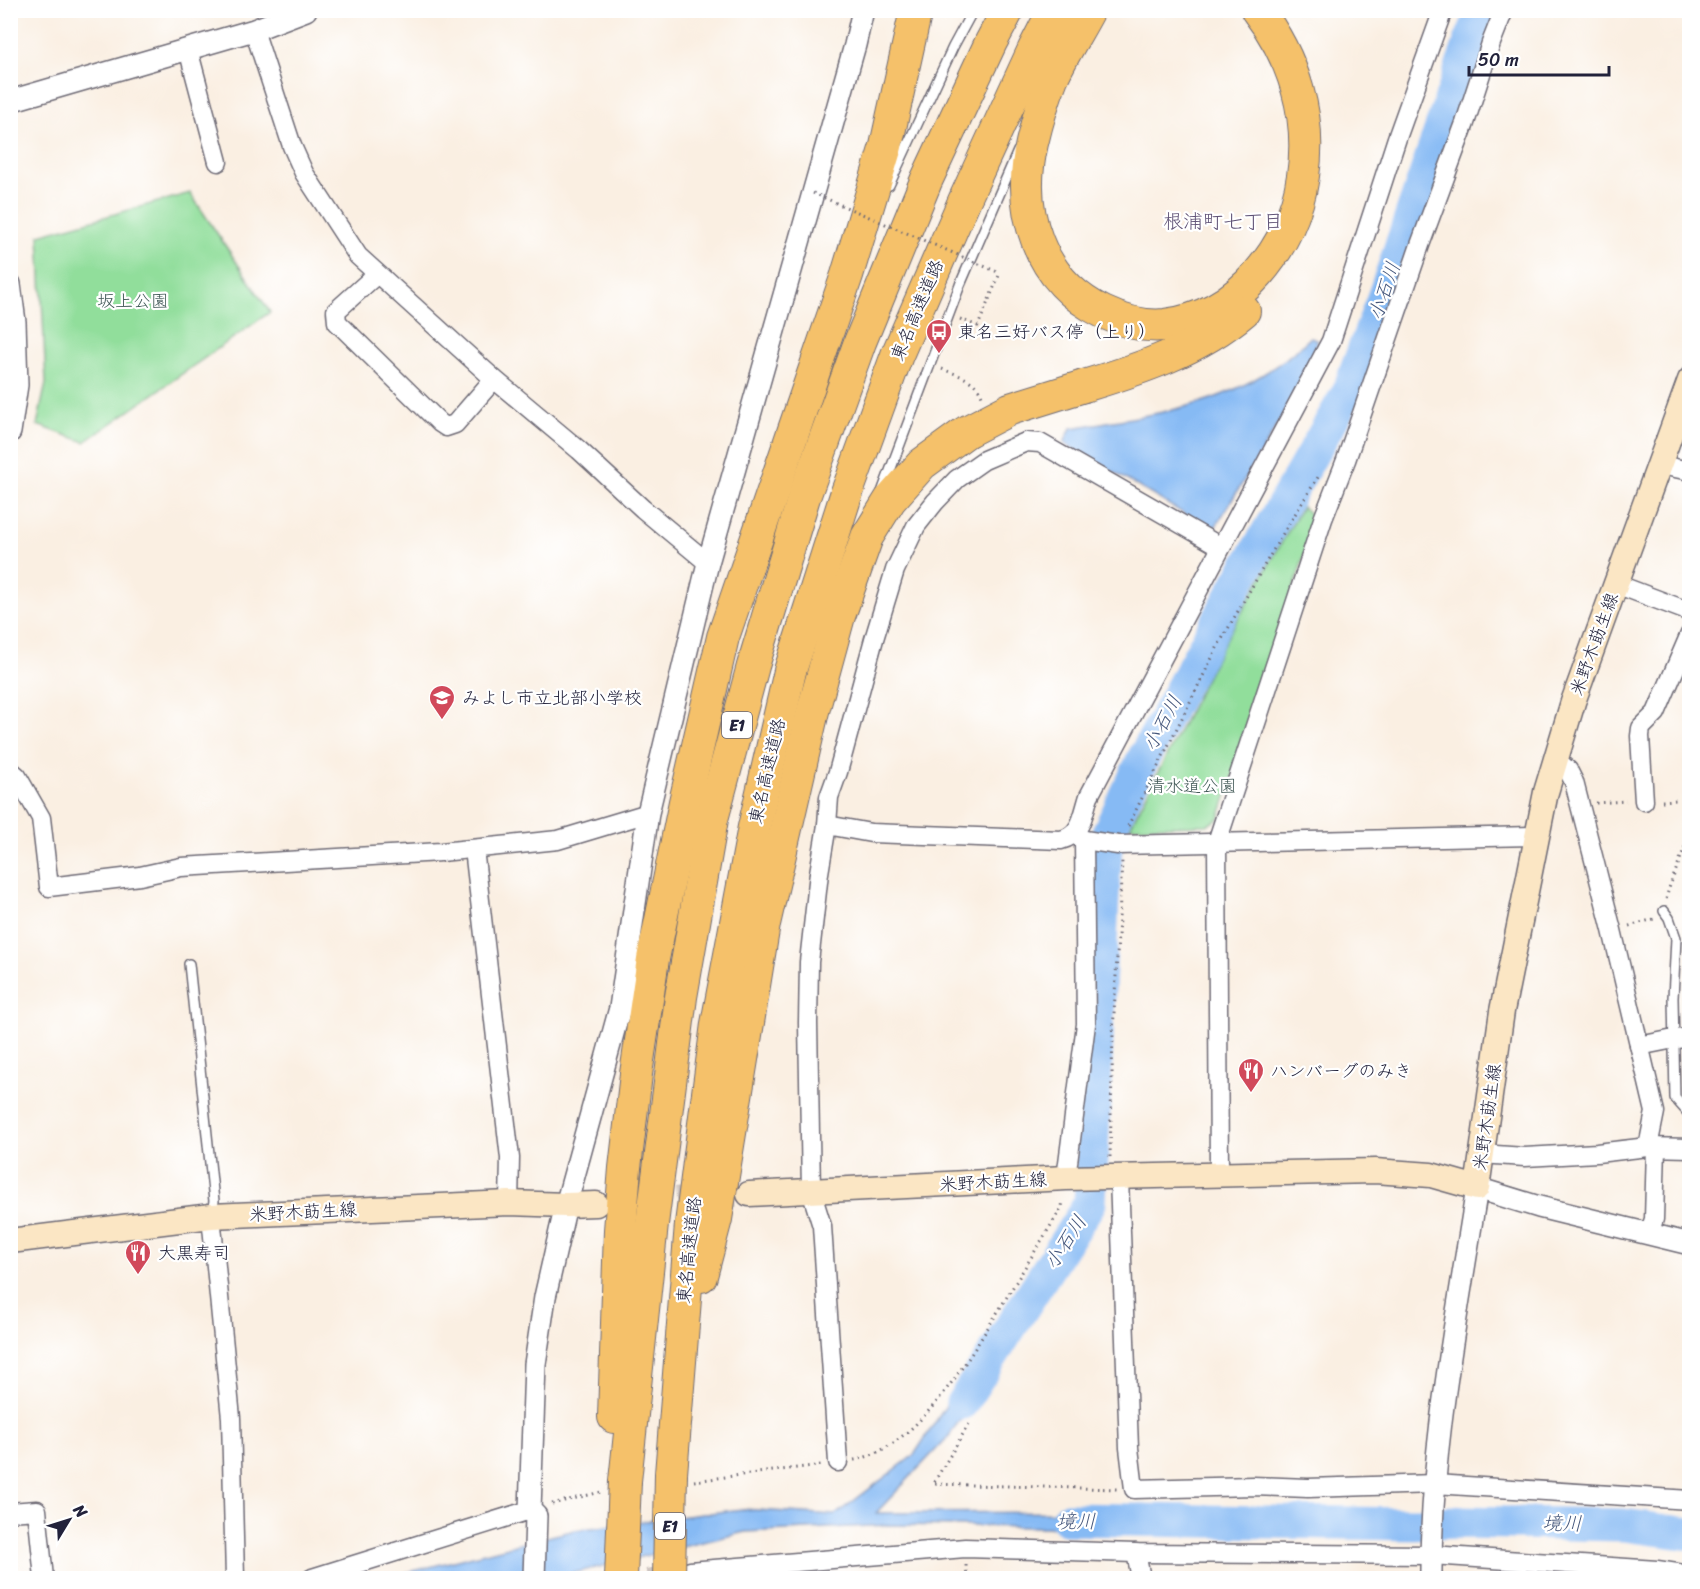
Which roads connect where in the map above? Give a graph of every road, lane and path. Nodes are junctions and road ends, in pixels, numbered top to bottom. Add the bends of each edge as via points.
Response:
1 (306, 10) edge
2 (863, 10) edge
3 (916, 10) edge
4 (973, 10) edge
5 (1008, 10) edge
6 (1054, 10) edge
7 (1089, 10) edge
8 (1257, 10) edge
9 (1278, 10) edge
10 (1443, 10) edge
11 (1504, 10) edge
12 (254, 30) junction
13 (188, 49) junction
14 (1052, 78) junction
15 (10, 101) edge
16 (218, 162) dead end
17 (887, 190) dead end
18 (813, 193) junction
19 (877, 211) dead end
20 (376, 274) junction
21 (847, 274) junction
22 (10, 284) edge
23 (960, 319) dead end
24 (494, 379) junction
25 (1689, 380) edge
26 (10, 432) edge
27 (1346, 460) junction
28 (1660, 465) junction
29 (1689, 471) edge
30 (867, 537) junction
31 (1221, 547) junction
32 (708, 563) junction
33 (1616, 584) junction
34 (1689, 612) edge
35 (1689, 634) edge
36 (1555, 759) junction
37 (10, 770) edge
38 (1644, 801) dead end
39 (648, 813) junction
40 (827, 825) junction
41 (1538, 836) junction
42 (1688, 838) edge
43 (1084, 839) junction
44 (1216, 842) junction
45 (1122, 845) junction
46 (474, 849) junction
47 (1664, 910) junction
48 (1612, 930) junction
49 (189, 964) dead end
50 (1682, 1039) edge
51 (1640, 1046) junction
52 (1689, 1115) edge
53 (1652, 1147) junction
54 (1689, 1148) edge
55 (1481, 1154) junction
56 (1219, 1173) junction
57 (1067, 1178) junction
58 (1115, 1178) junction
59 (1477, 1188) junction
60 (811, 1191) junction
61 (749, 1194) tunnel mouth
62 (510, 1203) junction
63 (596, 1204) dead end
64 (566, 1205) junction
65 (212, 1216) junction
66 (1649, 1234) junction
67 (10, 1241) edge
68 (1689, 1244) edge
69 (679, 1364) junction
70 (969, 1424) dead end
71 (838, 1462) dead end
72 (619, 1482) junction
73 (1435, 1484) junction
74 (1134, 1489) junction
75 (1689, 1500) edge
76 (10, 1512) edge
77 (533, 1513) junction
78 (1136, 1553) junction
79 (1431, 1555) junction
80 (719, 1574) edge
81 (680, 1575) edge
82 (1689, 1575) edge
83 (44, 1578) edge
84 (235, 1578) edge
85 (312, 1578) edge
86 (534, 1578) edge
87 (608, 1578) edge
88 (621, 1578) edge
89 (1141, 1578) edge
90 (1431, 1578) edge

1 - 12 street
2 - 18 street
3 - 21 highway via 886,146
4 - 17 lane
5 - 72 highway, E1 via 926,181 860,342 804,497 712,819 679,1008
6 - 69 highway, 東名高速道路 / E1 via 897,355 789,671 754,827 717,1024 691,1224
7 - 14 highway
8 - 14 highway via 1270,27 1295,79 1306,135 1301,190 1284,236 1253,280 1211,312 1187,320 1164,325 1138,324 1113,317 1068,290 1050,268 1032,224 1028,174 1032,145
9 - 30 highway, bridge via 1311,76 1323,144 1313,211 1294,252 1271,285 1226,325 1202,340 1149,364 1010,409 966,432 906,480
10 - 31 street via 1331,341
11 - 27 street
12 - 13 street
12 - 20 street via 304,173 358,256
13 - 15 street
13 - 16 street
14 - 30 lane via 960,285 892,460
18 - 23 path, bridge via 1000,273 978,326
18 - 32 street
19 - 21 lane
20 - 24 street
20 - 24 street via 336,311 337,322 440,423 447,427 454,424
21 - 72 highway via 723,637 653,959 624,1168 618,1278
22 - 26 street via 17,385
24 - 32 street
25 - 28 main road, 米野木莇生線
27 - 44 street
27 - 45 path via 1318,475 1279,540 1218,646
28 - 29 street
28 - 33 main road, 米野木莇生線
30 - 69 highway via 839,616 813,711 764,924 716,1219
31 - 40 street via 1040,443 1026,442 1000,452 957,479 916,526 895,570 829,797
31 - 43 street via 1089,796 1080,827
32 - 39 street
33 - 34 street
33 - 36 main road, 米野木莇生線
35 - 38 street via 1656,713 1641,728
36 - 41 main road, 米野木莇生線
36 - 48 street via 1568,770 1574,782
37 - 46 street via 41,818 49,887 181,867
39 - 46 street via 558,840
39 - 64 street via 620,1008
40 - 43 street via 871,833
40 - 60 street via 809,962
41 - 44 street
41 - 55 main road, 米野木莇生線 via 1502,1011
42 - 47 path via 1668,888
43 - 45 street
43 - 57 street via 1086,1024
44 - 45 street
44 - 56 street
45 - 58 path via 1109,1149
46 - 62 street via 510,1158
47 - 48 path via 1654,919
47 - 50 lane via 1676,938 1673,998
48 - 51 street
49 - 65 lane via 214,1201
50 - 51 street
50 - 52 lane via 1675,1098
51 - 53 street via 1655,1112
53 - 54 street
53 - 55 street via 1525,1157
53 - 66 street via 1654,1220
55 - 59 main road, 米野木莇生線
56 - 58 main road, 米野木莇生線
56 - 59 main road, 米野木莇生線 via 1375,1171 1431,1175
57 - 58 main road, 米野木莇生線
57 - 60 main road, 米野木莇生線
58 - 74 street
59 - 66 street
59 - 73 street
60 - 61 main road, 米野木莇生線
60 - 71 street via 822,1226
62 - 64 main road, 米野木莇生線
62 - 65 main road, 米野木莇生線
63 - 64 main road, 米野木莇生線
64 - 77 street via 545,1297 535,1364
65 - 67 main road, 米野木莇生線
65 - 84 street via 231,1418
66 - 68 street
69 - 81 highway, 東名高速道路 / E1, bridge via 672,1474
70 - 74 path via 933,1484
72 - 87 highway
72 - 88 highway, E1, bridge
73 - 74 street
73 - 75 street
73 - 79 street
76 - 83 street via 37,1510
77 - 85 street
77 - 86 street
78 - 79 street
78 - 80 street via 965,1548
78 - 89 street
79 - 82 street
79 - 90 street
80 - 81 street

